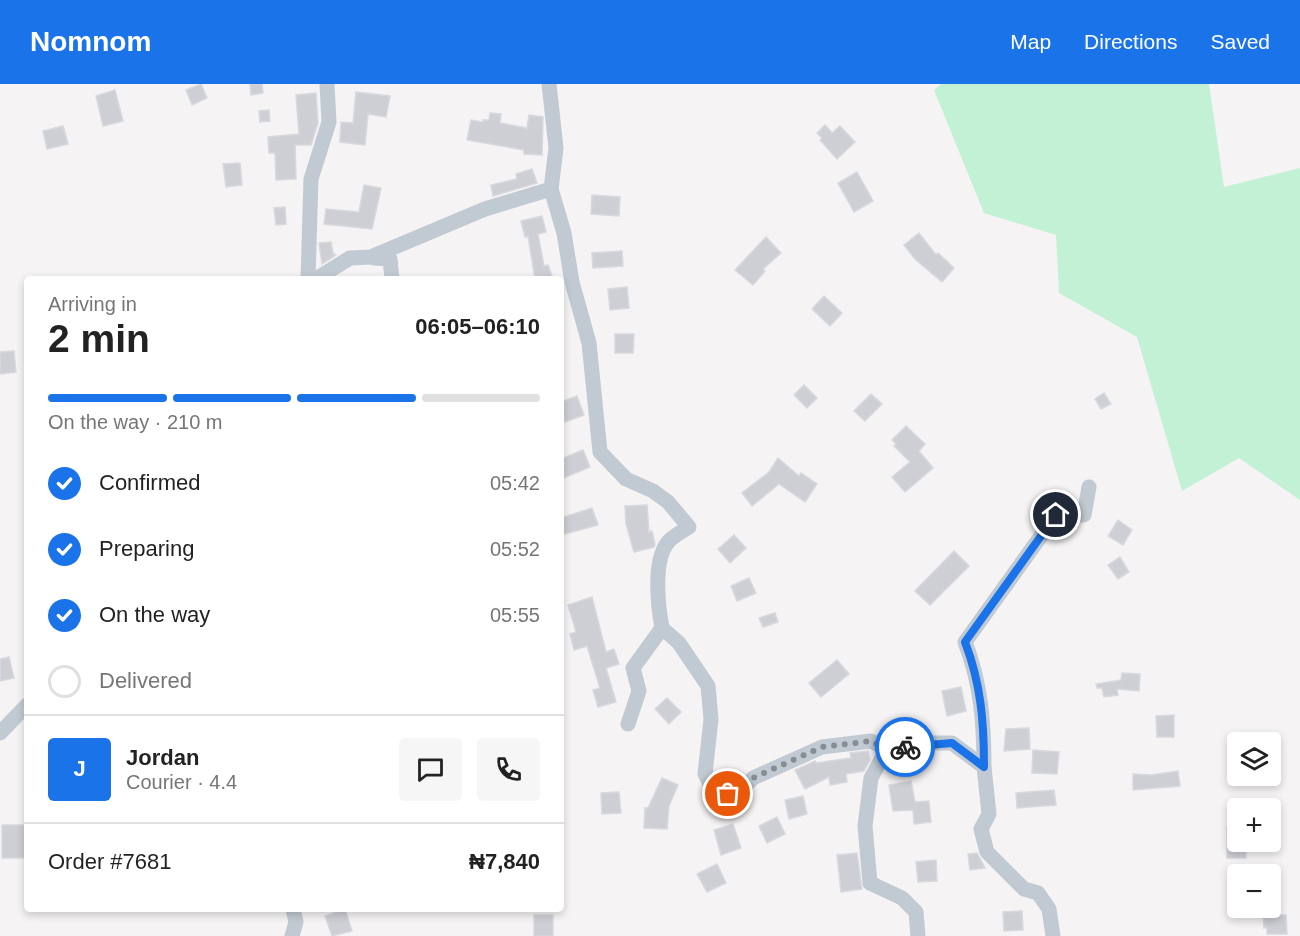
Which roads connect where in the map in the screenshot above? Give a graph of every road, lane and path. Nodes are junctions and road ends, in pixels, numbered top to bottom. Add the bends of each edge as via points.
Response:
1 (327, 84) edge
2 (549, 84) edge
3 (551, 189) junction
4 (371, 257) junction
5 (308, 276) edge
6 (321, 276) edge
7 (392, 276) edge
8 (1089, 487) dead end
9 (662, 628) junction
10 (24, 708) edge
11 (628, 724) dead end
12 (0, 733) edge
13 (887, 749) junction
14 (984, 767) junction
15 (918, 936) edge
16 (1053, 936) edge

1 - 5 street via 329,122 311,179
2 - 3 street via 556,148
3 - 4 street via 485,209
3 - 9 street via 589,342 600,452 626,479 668,502 689,527 668,541 661,558 657,599
4 - 6 street via 350,258
4 - 7 street via 390,259
8 - 14 street via 1084,515 1056,515 965,642 976,671 983,711
9 - 11 street via 633,668 639,691
9 - 13 street via 679,643 708,686 711,719 705,774 716,796 741,791 753,778 822,747 871,741
10 - 12 street
13 - 14 street via 952,743
13 - 15 street via 871,778 865,826 870,883 902,898 916,912
14 - 16 street via 989,814 981,829 987,852 1024,889 1038,893 1049,909

